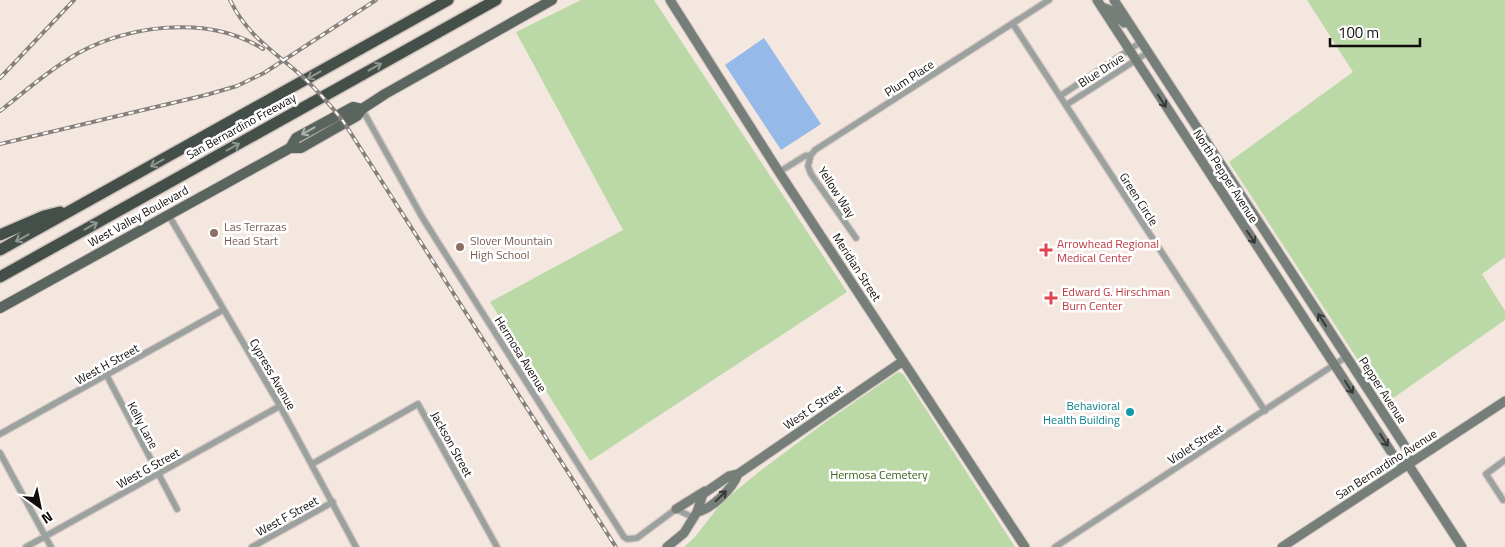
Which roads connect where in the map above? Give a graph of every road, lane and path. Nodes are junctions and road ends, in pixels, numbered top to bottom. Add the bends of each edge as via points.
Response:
1 (448, 0) edge
2 (496, 0) edge
3 (552, 0) edge
4 (670, 0) edge
5 (1049, 0) edge
6 (1114, 0) edge
7 (1099, 3) edge
8 (1128, 22) junction
9 (1013, 24) junction
10 (1141, 42) junction
11 (1129, 50) junction
12 (1148, 53) junction
13 (1136, 60) junction
14 (1060, 96) junction
15 (1066, 105) junction
16 (362, 109) junction
17 (811, 155) junction
18 (779, 172) junction
19 (74, 209) junction
20 (168, 214) junction
21 (0, 235) edge
22 (856, 238) dead end
23 (0, 250) edge
24 (0, 276) edge
25 (0, 308) edge
26 (224, 310) junction
27 (1346, 357) junction
28 (903, 361) junction
29 (1334, 365) junction
30 (107, 376) junction
31 (1505, 401) edge
32 (280, 406) junction
33 (1264, 411) junction
34 (0, 434) edge
35 (0, 453) edge
36 (1505, 460) edge
37 (312, 464) junction
38 (1408, 464) junction
39 (158, 474) junction
40 (738, 474) junction
41 (710, 488) junction
42 (1503, 500) dead end
43 (332, 502) junction
44 (177, 509) dead end
45 (676, 509) junction
46 (696, 515) junction
47 (45, 537) junction
48 (26, 547) edge
49 (51, 547) edge
50 (252, 547) edge
51 (356, 547) edge
52 (497, 547) edge
53 (667, 547) edge
54 (1025, 547) edge
55 (1055, 547) edge
56 (1282, 547) edge
57 (1462, 547) edge

1 -> 19 highway, San Bernardino Freeway
24 -> 2 highway, San Bernardino Freeway
3 - 16 main road, West Valley Boulevard
4 - 18 main road, Meridian Street
5 - 9 street, Plum Place
6 - 8 main road, North Pepper Avenue
7 - 8 main road via 1124,23
7 - 11 main road, North Pepper Avenue
8 - 10 main road, North Pepper Avenue
9 - 14 street, Green Circle
9 - 17 street, Plum Place
10 - 11 street, Blue Drive
10 - 12 main road, North Pepper Avenue
11 - 13 main road, North Pepper Avenue
11 - 14 street, Blue Drive
12 - 13 street, Blue Drive
27 -> 12 main road, North Pepper Avenue
13 - 15 street, Blue Drive
13 -> 29 main road, North Pepper Avenue
14 - 15 street, Green Circle
15 - 33 street, Green Circle
16 - 20 main road, West Valley Boulevard via 352,107 296,138 290,148
16 - 45 street, Hermosa Avenue via 422,217 624,537 636,538
17 - 18 street, Plum Place
17 - 22 street, Yellow Way via 808,166 811,174
18 - 28 main road, Meridian Street
19 - 21 highway via 44,216
19 -> 23 highway, San Bernardino Freeway
20 - 25 main road, West Valley Boulevard
20 - 26 street, Cypress Avenue
26 - 30 street, West H Street
26 - 32 street, Cypress Avenue
27 - 29 street, Violet Street
27 - 38 main road, Pepper Avenue via 1408,451
28 - 40 main road, West C Street
28 - 54 main road, Meridian Street
29 - 33 street, Violet Street
29 -> 38 main road, Pepper Avenue via 1397,461
30 - 34 street, West H Street
30 - 39 street, Kelly Lane
31 - 38 main road, San Bernardino Avenue
32 - 37 street, Cypress Avenue
32 - 39 street, West G Street
33 - 55 street, Violet Street
35 - 47 street
36 - 42 street via 1486,474
37 - 43 street, Cypress Avenue
37 - 52 street, Jackson Street via 418,404
38 - 56 main road, San Bernardino Avenue
38 - 57 main road, Pepper Avenue
39 - 44 street, Kelly Lane
39 - 47 street, West G Street
40 - 41 main road, West C Street
46 -> 40 main road, West C Street via 728,490
41 - 45 main road
41 - 46 main road, West C Street via 703,494
43 - 50 street, West F Street
43 - 51 street, Cypress Avenue
45 - 46 street
46 - 53 main road, West C Street via 684,533
47 - 48 street, West G Street
47 - 49 street

